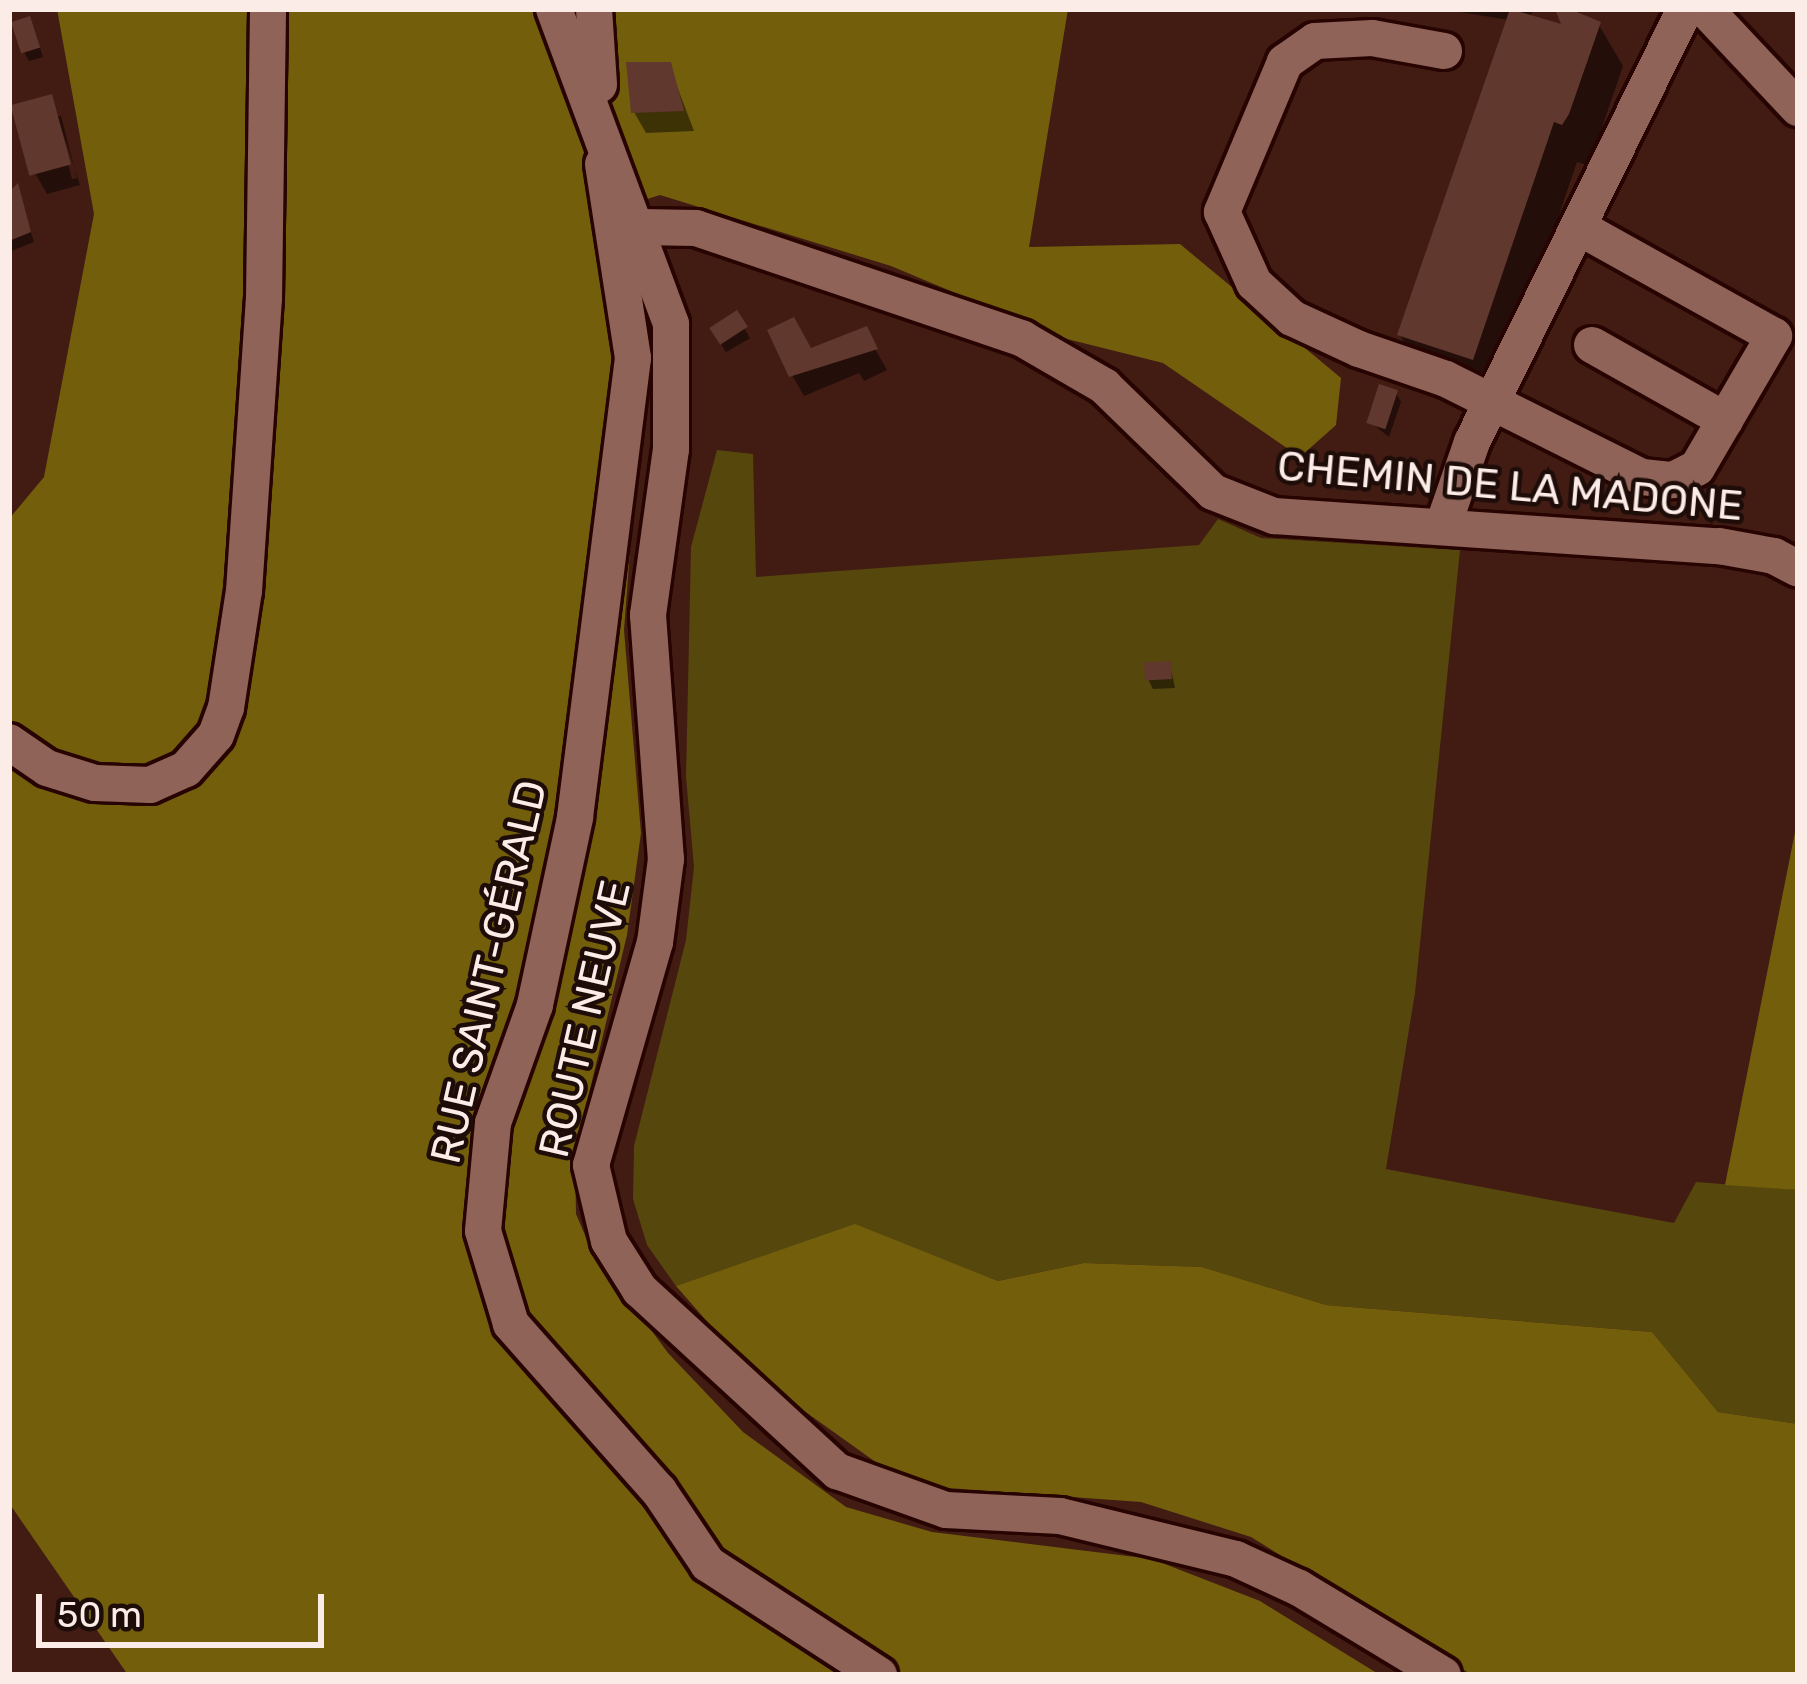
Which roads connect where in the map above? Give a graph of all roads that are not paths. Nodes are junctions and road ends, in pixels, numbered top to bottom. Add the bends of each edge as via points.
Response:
1 (268, 9) edge
2 (554, 9) edge
3 (594, 9) edge
4 (1685, 9) edge
5 (1705, 9) edge
6 (1444, 51) dead end
7 (1798, 108) edge
8 (599, 125) junction
9 (640, 227) junction
10 (1580, 228) junction
11 (1592, 345) dead end
12 (1492, 403) junction
13 (1725, 420) junction
14 (1444, 523) junction
15 (1798, 569) edge
16 (9, 742) edge
17 (879, 1675) edge
18 (1443, 1675) edge

1 - 16 street via 264,298 244,591 226,708 216,735 186,770 151,785 95,783 47,768
2 - 8 street, ROUTE NEUVE
3 - 8 street
4 - 10 street
5 - 7 street
6 - 12 street via 1372,38 1316,40 1285,62 1222,212 1254,283 1292,318
8 - 9 street, ROUTE NEUVE
8 - 17 street, RUE SAINT-GÉRALD via 608,232 634,358 575,818 535,1005 493,1123 483,1231 511,1324 659,1491 708,1564
9 - 14 street, CHEMIN DE LA MADONE via 696,228 1022,338 1104,386 1191,474 1242,506 1274,516
9 - 18 street, ROUTE NEUVE via 671,324 673,381 648,615 666,859 655,942 591,1165 609,1240 640,1290 837,1471 946,1510 1060,1516 1236,1559
10 - 12 street
10 - 13 street via 1774,336
11 - 13 street
12 - 13 street via 1642,477 1673,480 1697,468
12 - 14 street
14 - 15 street, CHEMIN DE LA MADONE via 1719,546

